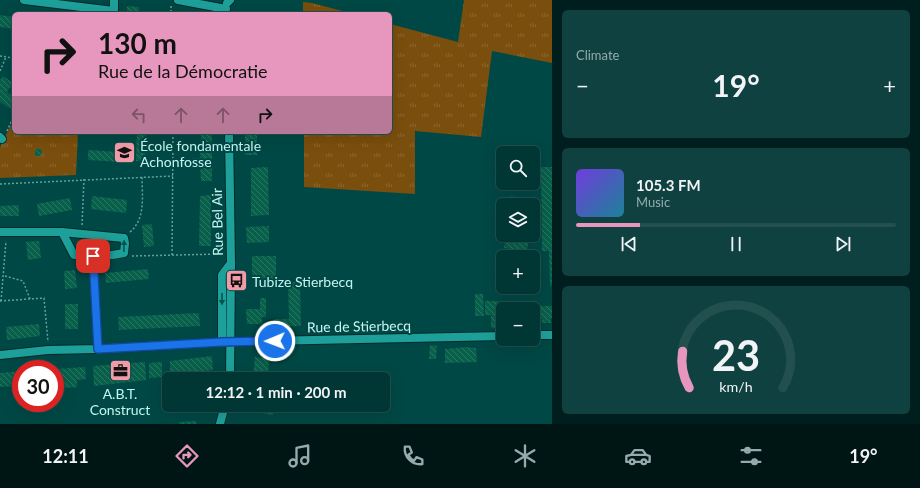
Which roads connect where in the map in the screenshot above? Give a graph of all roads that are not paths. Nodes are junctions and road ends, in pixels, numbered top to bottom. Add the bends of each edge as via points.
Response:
1 (24, 0) edge
2 (114, 0) edge
3 (178, 0) edge
4 (227, 5) edge
5 (114, 12) edge
6 (229, 134) edge
7 (3, 232) edge
8 (62, 232) junction
9 (93, 256) junction
10 (540, 335) edge
11 (552, 335) edge
12 (496, 336) edge
13 (226, 342) junction
14 (98, 349) junction
15 (0, 355) edge
16 (229, 372) edge
17 (223, 412) edge
18 (220, 424) edge

1 - 5 street
2 - 5 street
3 - 4 street
6 - 13 street, Rue Bel Air via 231,263
7 - 8 street
8 - 9 street via 74,255
9 -> 8 street via 124,253 124,238
9 - 14 street
10 - 11 street
12 - 13 street, Rue de Stierbecq
13 - 14 street, Rue de Stierbecq
13 - 16 street, Rue Bel Air
14 - 15 street, Rue de Stierbecq via 48,350
17 - 18 street

